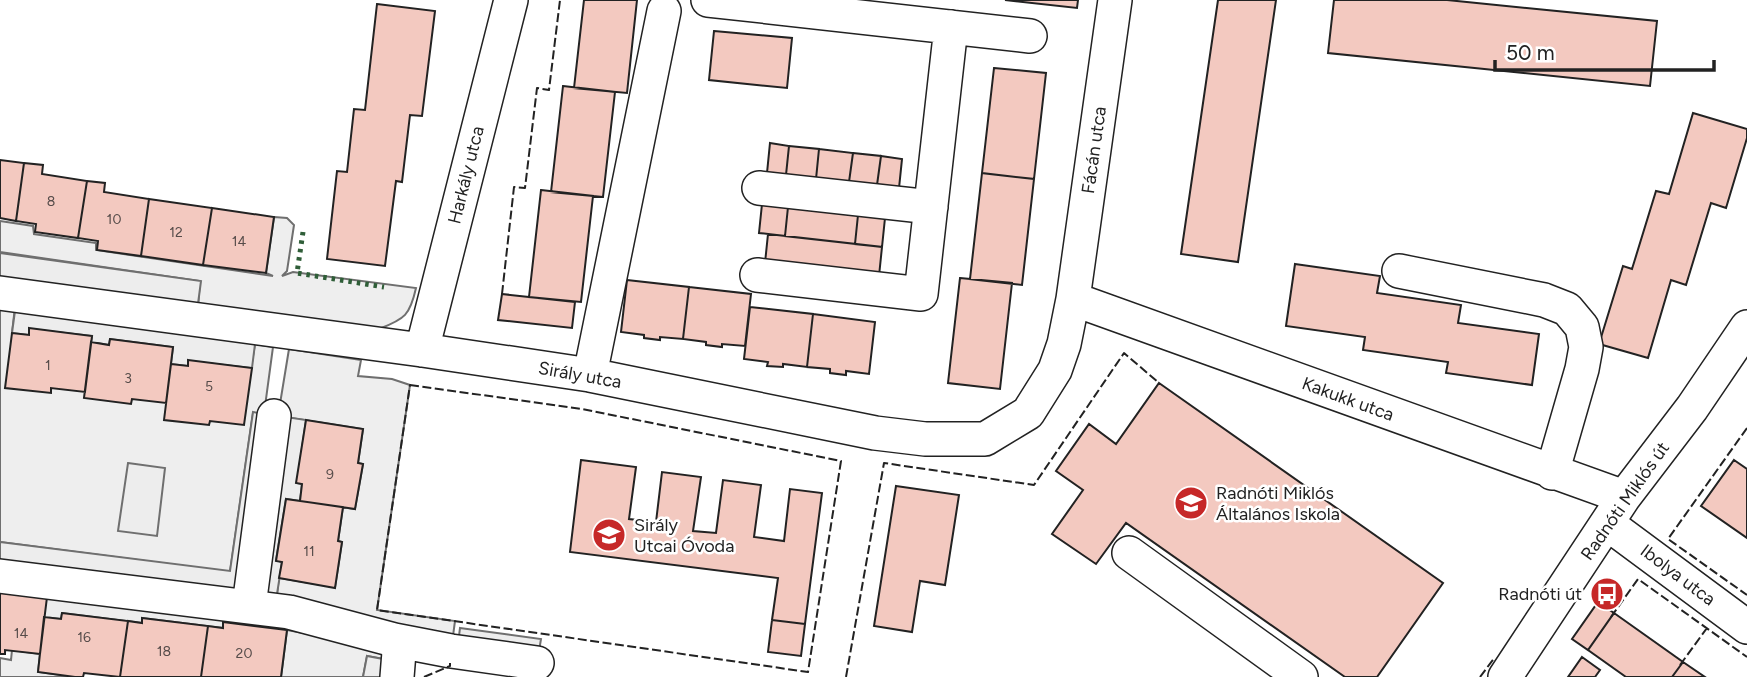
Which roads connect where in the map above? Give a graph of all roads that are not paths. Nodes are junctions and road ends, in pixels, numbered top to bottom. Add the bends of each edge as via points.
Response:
1 (511, 0) edge
2 (708, 0) edge
3 (1115, 0) edge
4 (664, 11) dead end
5 (951, 27) junction
6 (1030, 36) dead end
7 (759, 188) dead end
8 (931, 207) junction
9 (1399, 271) dead end
10 (757, 275) dead end
11 (0, 293) edge
12 (1073, 299) junction
13 (1746, 333) edge
14 (422, 350) junction
15 (590, 375) junction
16 (274, 416) dead end
17 (1552, 473) junction
18 (1616, 510) junction
19 (1129, 553) dead end
20 (0, 576) edge
21 (262, 608) junction
22 (1747, 626) edge
23 (394, 640) junction
24 (537, 663) dead end
25 (397, 677) edge
26 (1301, 677) edge
27 (1505, 677) edge

1 - 14 street, Harkály utca
2 - 5 street
3 - 12 street, Fácán utca
4 - 15 street
5 - 6 street
5 - 8 street
7 - 8 street
8 - 10 street via 921,294
9 - 17 street via 1544,300 1567,309 1582,327 1586,347 1582,369
11 - 14 street, Sirály utca
12 - 15 street, Sirály utca via 1064,344 1049,380 1028,413 985,439 875,433
12 - 17 street, Kakukk utca
13 - 18 street, Radnóti Miklós út
14 - 15 street, Sirály utca
16 - 21 street
17 - 18 street, Kakukk utca
18 - 22 street, Ibolya utca
18 - 27 street, Radnóti Miklós út
19 - 26 street
20 - 21 street
21 - 23 street
23 - 24 street
23 - 25 street via 399,652

